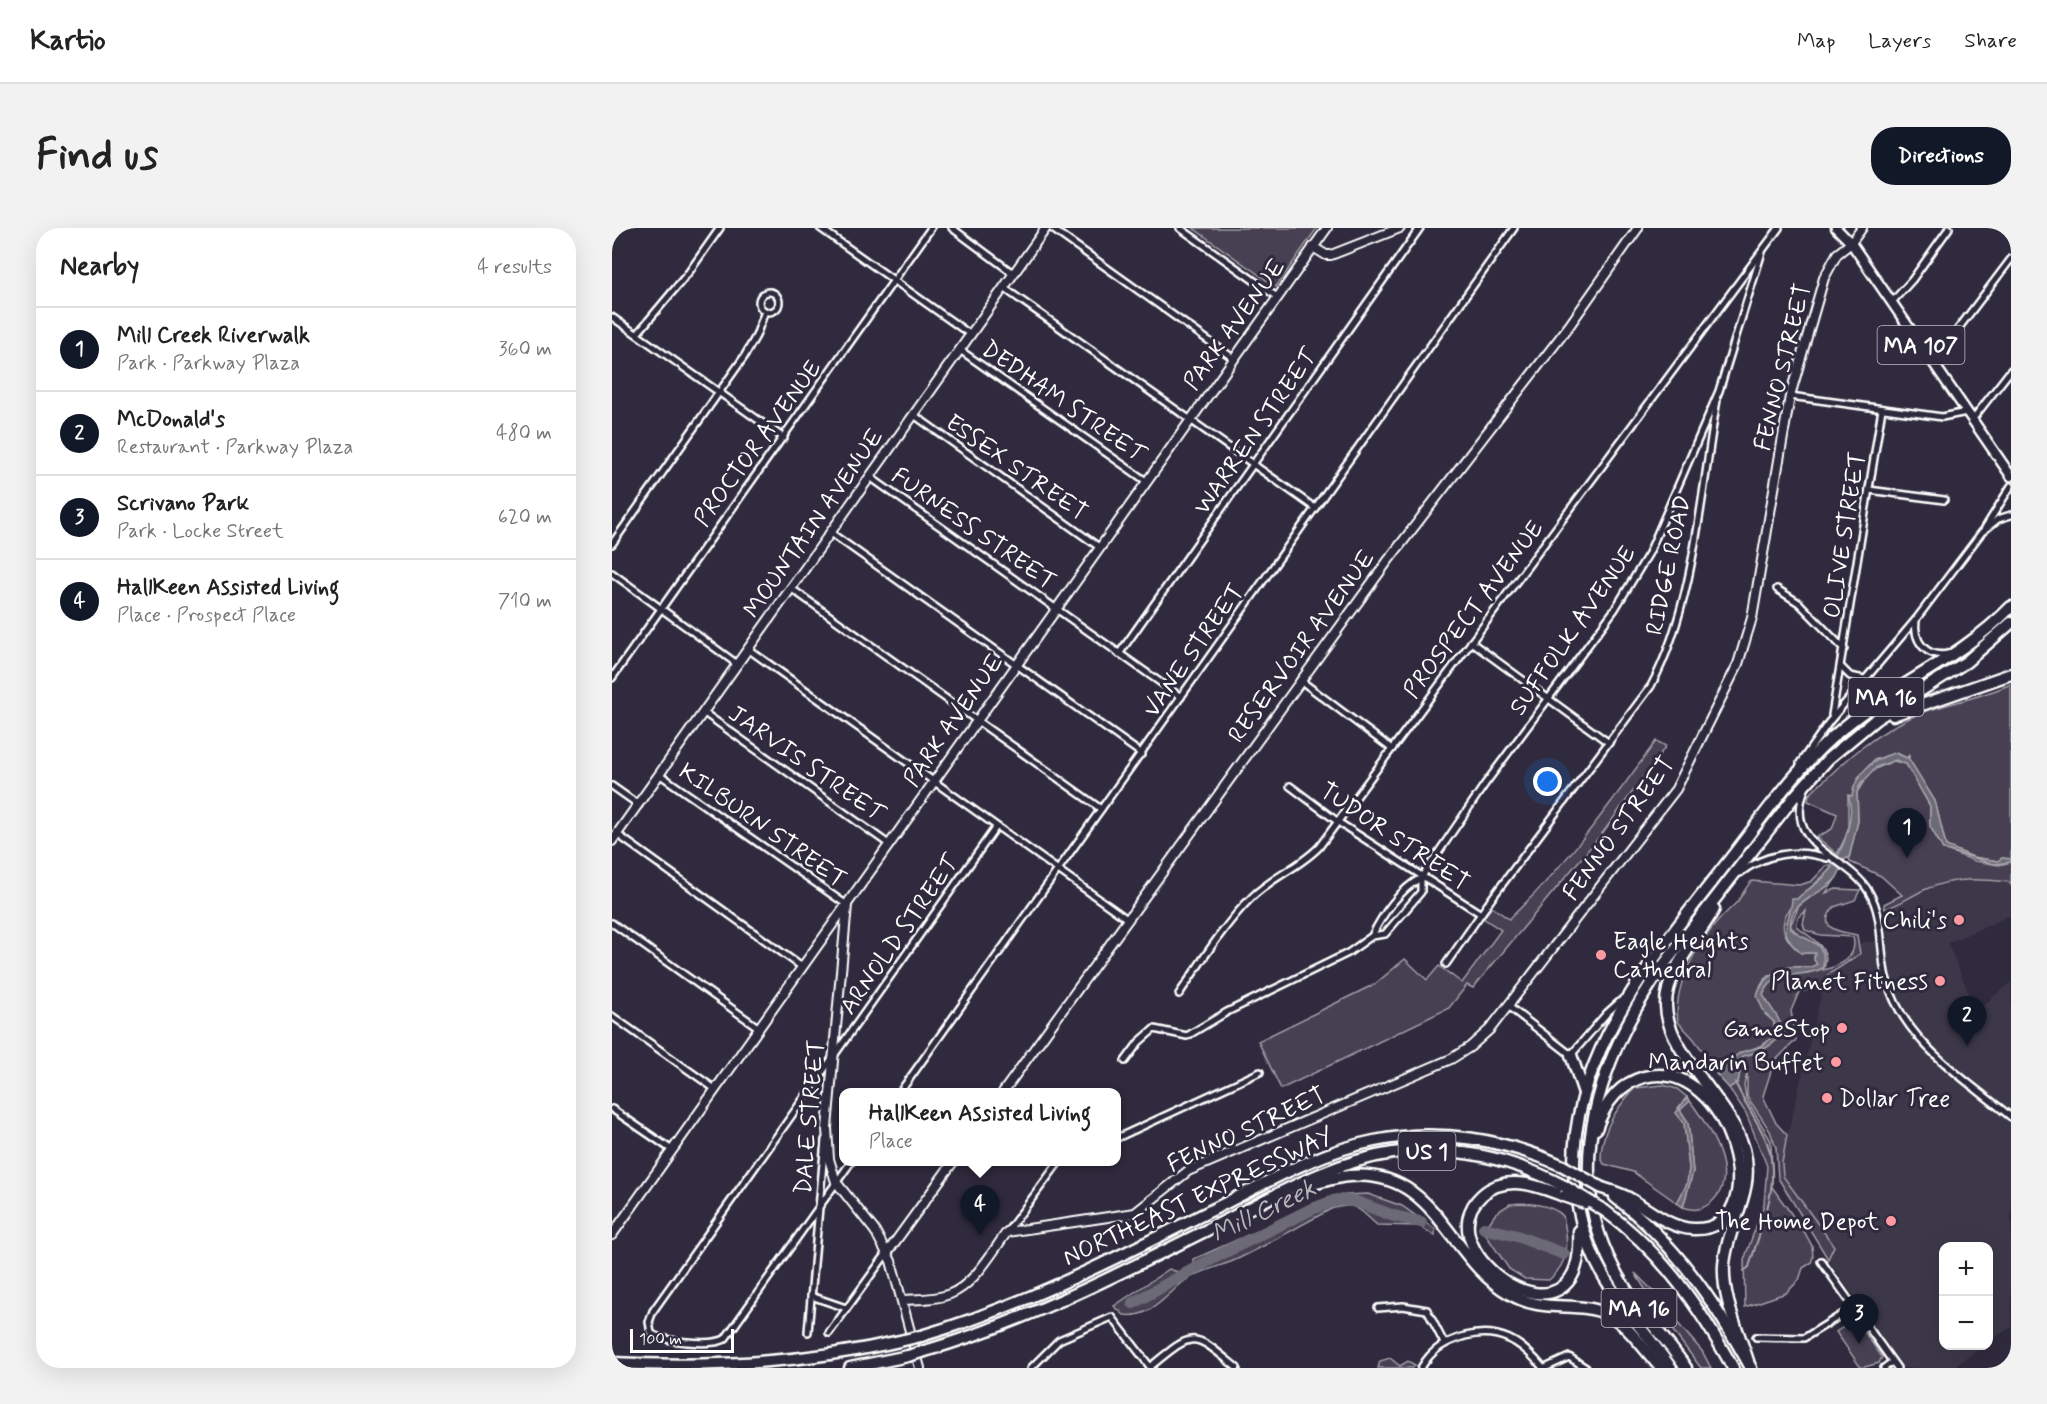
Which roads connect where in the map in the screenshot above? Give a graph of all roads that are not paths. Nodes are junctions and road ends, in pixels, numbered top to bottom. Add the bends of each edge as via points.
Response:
1 (720, 228) edge
2 (820, 228) edge
3 (931, 228) edge
4 (952, 228) edge
5 (1049, 228) edge
6 (1180, 228) edge
7 (1327, 228) edge
8 (1400, 228) edge
9 (1420, 228) edge
10 (1514, 228) edge
11 (1638, 228) edge
12 (1779, 228) edge
13 (1836, 228) edge
14 (1862, 228) edge
15 (1949, 228) edge
16 (2007, 228) edge
17 (2011, 230) edge
18 (1851, 243) junction
19 (1313, 247) junction
20 (1763, 248) junction
21 (2011, 259) edge
22 (1014, 274) junction
23 (894, 280) junction
24 (1004, 288) junction
25 (1277, 297) junction
26 (1892, 302) junction
27 (765, 311) dead end
28 (612, 317) edge
29 (637, 334) junction
30 (971, 335) junction
31 (960, 350) junction
32 (1233, 358) junction
33 (1933, 362) junction
34 (2011, 370) edge
35 (1719, 391) junction
36 (719, 393) junction
37 (1790, 396) junction
38 (1882, 409) junction
39 (914, 415) junction
40 (1970, 416) junction
41 (1190, 419) junction
42 (784, 438) junction
43 (1253, 464) junction
44 (2008, 469) edge
45 (2011, 476) edge
46 (870, 477) junction
47 (1146, 481) junction
48 (2011, 486) edge
49 (1869, 490) junction
50 (1944, 500) dead end
51 (1315, 508) junction
52 (2011, 515) edge
53 (1982, 532) junction
54 (831, 533) junction
55 (612, 544) edge
56 (1099, 547) junction
57 (612, 573) edge
58 (792, 589) junction
59 (1778, 589) dead end
60 (2011, 607) edge
61 (662, 609) junction
62 (1056, 609) junction
63 (1917, 618) junction
64 (2011, 623) edge
65 (1471, 642) junction
66 (1969, 645) junction
67 (1844, 649) junction
68 (748, 650) junction
69 (1119, 654) junction
70 (737, 664) junction
71 (1017, 665) junction
72 (1841, 667) junction
73 (2011, 674) edge
74 (612, 678) edge
75 (1864, 679) junction
76 (1300, 680) junction
77 (1181, 697) junction
78 (1548, 698) junction
79 (703, 712) junction
80 (976, 721) junction
81 (1829, 722) junction
82 (1865, 727) junction
83 (1609, 743) junction
84 (1392, 749) junction
85 (1142, 754) junction
86 (659, 774) junction
87 (1810, 778) junction
88 (933, 783) junction
89 (612, 786) edge
90 (1290, 786) dead end
91 (1774, 802) junction
92 (639, 805) junction
93 (1101, 809) junction
94 (1338, 822) junction
95 (996, 827) junction
96 (614, 838) edge
97 (890, 844) junction
98 (1832, 859) junction
99 (1058, 872) junction
100 (1421, 878) junction
101 (1730, 882) junction
102 (847, 905) junction
103 (1481, 915) junction
104 (1126, 919) junction
105 (612, 923) edge
106 (1372, 936) junction
107 (1446, 964) dead end
108 (802, 967) junction
109 (1630, 993) junction
110 (1179, 994) dead end
111 (1508, 1006) junction
112 (612, 1016) edge
113 (759, 1028) junction
114 (835, 1056) junction
115 (1571, 1056) junction
116 (1125, 1061) dead end
117 (1260, 1072) dead end
118 (903, 1088) edge
119 (1006, 1088) edge
120 (715, 1089) junction
121 (1584, 1100) junction
122 (612, 1109) edge
123 (2011, 1117) edge
124 (827, 1128) junction
125 (1121, 1136) edge
126 (672, 1150) junction
127 (1587, 1164) junction
128 (847, 1166) edge
129 (948, 1166) edge
130 (1055, 1166) edge
131 (836, 1182) junction
132 (1291, 1188) junction
133 (1602, 1188) junction
134 (1564, 1191) junction
135 (820, 1205) junction
136 (1578, 1206) junction
137 (1007, 1232) junction
138 (612, 1235) edge
139 (887, 1253) junction
140 (1821, 1261) dead end
141 (811, 1296) junction
142 (903, 1300) junction
143 (1854, 1307) junction
144 (846, 1308) junction
145 (1378, 1308) dead end
146 (808, 1332) dead end
147 (829, 1333) dead end
148 (1756, 1337) dead end
149 (1444, 1343) junction
150 (1892, 1362) junction
151 (612, 1363) edge
152 (1750, 1365) edge
153 (850, 1368) edge
154 (920, 1368) edge
155 (1030, 1368) edge
156 (1150, 1368) edge
157 (1237, 1368) edge
158 (1421, 1368) edge
159 (1544, 1368) edge
160 (1586, 1368) edge
161 (1661, 1368) edge
162 (1671, 1368) edge
163 (1686, 1368) edge
164 (1733, 1368) edge
165 (1884, 1368) edge
166 (1897, 1368) edge

1 - 29 street
2 - 23 street
3 - 23 street, PROCTOR AVENUE
4 - 22 street
5 - 22 street, MOUNTAIN AVENUE
5 - 32 street
6 - 25 street
7 - 19 street, PARK AVENUE
8 - 19 street via 1329,256
9 - 43 street, WARREN STREET
10 - 51 street, VANE STREET
11 - 76 street, RESERVOIR AVENUE via 1553,348
12 - 20 street, PROSPECT AVENUE
13 - 18 main road, MA 107
14 - 18 street, FENNO STREET
15 - 26 street
16 - 17 street
18 - 26 main road, MA 107
18 - 37 street, FENNO STREET via 1837,254 1824,278
19 - 25 street, PARK AVENUE
20 - 35 street, SUFFOLK AVENUE
20 - 65 street, PROSPECT AVENUE
21 - 33 street
22 - 24 street, MOUNTAIN AVENUE
23 - 30 street
23 - 42 street, PROCTOR AVENUE
24 - 30 street, MOUNTAIN AVENUE
24 - 41 street
25 - 32 street, PARK AVENUE
26 - 33 main road, MA 107
27 - 36 street via 756,336
28 - 29 street
29 - 36 street
30 - 31 street, MOUNTAIN AVENUE
31 - 39 street, MOUNTAIN AVENUE
31 - 47 street, DEDHAM STREET
32 - 41 street, PARK AVENUE
33 - 40 main road, MA 107
34 - 40 street
35 - 78 street, SUFFOLK AVENUE via 1649,553 1615,609
35 - 83 street, RIDGE ROAD via 1689,575 1675,634 1651,686
36 - 42 street
36 - 55 street
37 - 38 street
37 - 111 street, FENNO STREET via 1752,618 1734,672 1676,789
38 - 40 street
38 - 49 street, OLIVE STREET
39 - 46 street, MOUNTAIN AVENUE
39 - 56 street, ESSEX STREET
40 - 44 main road, MA 107
41 - 43 street
41 - 47 street, PARK AVENUE
42 - 61 street, PROCTOR AVENUE
43 - 51 street
43 - 69 street, WARREN STREET
44 - 45 main road, MA 107
46 - 54 street, MOUNTAIN AVENUE
46 - 62 street, FURNESS STREET
47 - 56 street, PARK AVENUE
48 - 53 street
49 - 50 street
49 - 67 street, OLIVE STREET
51 - 77 street, VANE STREET
52 - 53 street via 1998,519
53 - 63 street
54 - 58 street, MOUNTAIN AVENUE
54 - 71 street
56 - 62 street, PARK AVENUE
57 - 61 street
58 - 68 street, MOUNTAIN AVENUE
58 - 80 street
59 - 67 street via 1799,603
60 - 66 highway, MA 16
61 - 70 street
61 - 74 street, PROCTOR AVENUE
62 - 69 street, FURNESS STREET
62 - 71 street, PARK AVENUE
63 - 66 street via 1917,638 1931,653 1948,654
63 - 75 street
64 - 82 highway, MA 16 via 1956,669
65 - 78 street
65 - 84 street, PROSPECT AVENUE
66 - 91 highway, MA 16 via 1846,726 1810,759
67 - 72 street, OLIVE STREET
68 - 70 street, MOUNTAIN AVENUE
68 - 88 street
69 - 77 street, FURNESS STREET
70 - 79 street, MOUNTAIN AVENUE
71 - 80 street, PARK AVENUE
71 - 85 street
72 - 75 street via 1849,675
72 - 81 street, OLIVE STREET
73 - 82 highway
75 - 81 street
76 - 84 street
76 - 104 street, RESERVOIR AVENUE
77 - 85 street, VANE STREET
78 - 83 street
78 - 100 street, SUFFOLK AVENUE
79 - 86 street, MOUNTAIN AVENUE
79 - 97 street, JARVIS STREET
80 - 88 street, PARK AVENUE
80 - 93 street
81 - 91 street
82 - 87 highway, MA 16
83 - 103 street, RIDGE ROAD
84 - 94 street, PROSPECT AVENUE
85 - 93 street, VANE STREET
86 - 92 street, MOUNTAIN AVENUE
86 - 102 street, KILBURN STREET
87 - 98 street via 1801,801 1802,822 1812,841
87 - 101 highway, MA 16
88 - 95 street
88 - 97 street, PARK AVENUE
89 - 92 street
90 - 94 street, TUDOR STREET
91 - 109 highway, MA 16
92 - 96 street, MOUNTAIN AVENUE
93 - 99 street, VANE STREET
94 - 100 street, TUDOR STREET
94 - 110 street, PROSPECT AVENUE via 1308,858 1274,878 1244,905
95 - 99 street
95 - 114 street, ARNOLD STREET
96 - 108 street
97 - 102 street, PARK AVENUE
98 - 101 street via 1808,854 1772,855
98 - 123 street via 1864,883 1875,903 1886,978 1905,1021 1933,1053
99 - 104 street
99 - 118 street, VANE STREET
100 - 103 street, TUDOR STREET
100 - 106 street, SUFFOLK AVENUE via 1409,884
100 - 106 street, SUFFOLK AVENUE via 1421,892 1404,915 1385,934
101 - 127 highway, MA 16 via 1662,967 1629,1021 1599,1096
101 - 152 highway via 1673,977 1666,1007 1673,1034 1736,1128 1746,1158 1746,1190 1729,1238 1724,1274 1728,1302
102 - 108 street, PARK AVENUE
102 - 114 street, DALE STREET
103 - 107 street, RIDGE ROAD
104 - 119 street, RESERVOIR AVENUE
105 - 113 street
106 - 116 street, SUFFOLK AVENUE via 1348,953 1227,1012 1187,1036 1154,1029
108 - 113 street, PARK AVENUE
109 - 115 street via 1611,1008
109 - 121 highway, MA 16 via 1605,1041
111 - 115 street
111 - 137 street, FENNO STREET via 1479,1040 1456,1057 1186,1173 1130,1215
112 - 120 street
113 - 120 street, PARK AVENUE
114 - 124 street, DALE STREET
114 - 135 street, ARNOLD STREET via 653,1311 651,1333 662,1338 725,1340
115 - 121 highway via 1582,1081
117 - 125 street
120 - 126 street, PARK AVENUE
121 - 136 highway, MA 16 via 1575,1158
122 - 126 street
124 - 131 street
124 - 135 street, DALE STREET
126 - 138 street, PARK AVENUE
127 - 133 highway via 1597,1125 1611,1099 1630,1083 1655,1076 1680,1079 1701,1094 1724,1125 1736,1152 1739,1174 1734,1200 1723,1217 1703,1228 1674,1225 1629,1198
127 - 163 highway, MA 16 via 1593,1214 1609,1260 1631,1297
128 - 131 street
129 - 139 street
130 - 137 street
131 - 135 street
131 - 139 street via 875,1231
132 - 134 highway, NORTHEAST EXPRESSWAY / US 1 via 1356,1161 1431,1151 1468,1153 1504,1161
132 - 153 highway, NORTHEAST EXPRESSWAY / US 1, bridge via 1048,1308 925,1351
132 - 161 highway via 1356,1176 1399,1184 1430,1206 1469,1259 1507,1293 1534,1305 1605,1313
133 - 151 highway, NORTHEAST EXPRESSWAY / US 1, bridge via 1563,1166 1520,1149 1463,1137 1412,1136 1360,1144 1306,1164 1031,1298 921,1336 764,1364 680,1367
133 - 152 highway, NORTHEAST EXPRESSWAY / US 1 via 1646,1223 1677,1255 1711,1300
134 - 136 highway via 1520,1183 1486,1191 1472,1207 1467,1221 1468,1238 1475,1252 1517,1289 1536,1294 1554,1291 1569,1281 1577,1266
134 - 164 highway, NORTHEAST EXPRESSWAY / US 1, bridge via 1605,1211 1645,1244 1697,1308
135 - 141 street, DALE STREET
136 - 162 highway, MA 16 via 1591,1250 1608,1285
137 - 142 street via 960,1289 941,1297
139 - 142 street
139 - 144 street
140 - 143 street
141 - 144 street
141 - 146 street, DALE STREET
142 - 154 street
143 - 148 street via 1804,1338
143 - 150 street
144 - 147 street
145 - 149 street via 1427,1310
149 - 158 street
149 - 159 street via 1479,1333 1497,1334 1525,1348
150 - 165 street
150 - 166 street
155 - 156 street via 1059,1341 1112,1317
156 - 157 street via 1191,1338 1202,1340
159 - 160 street via 1569,1357

